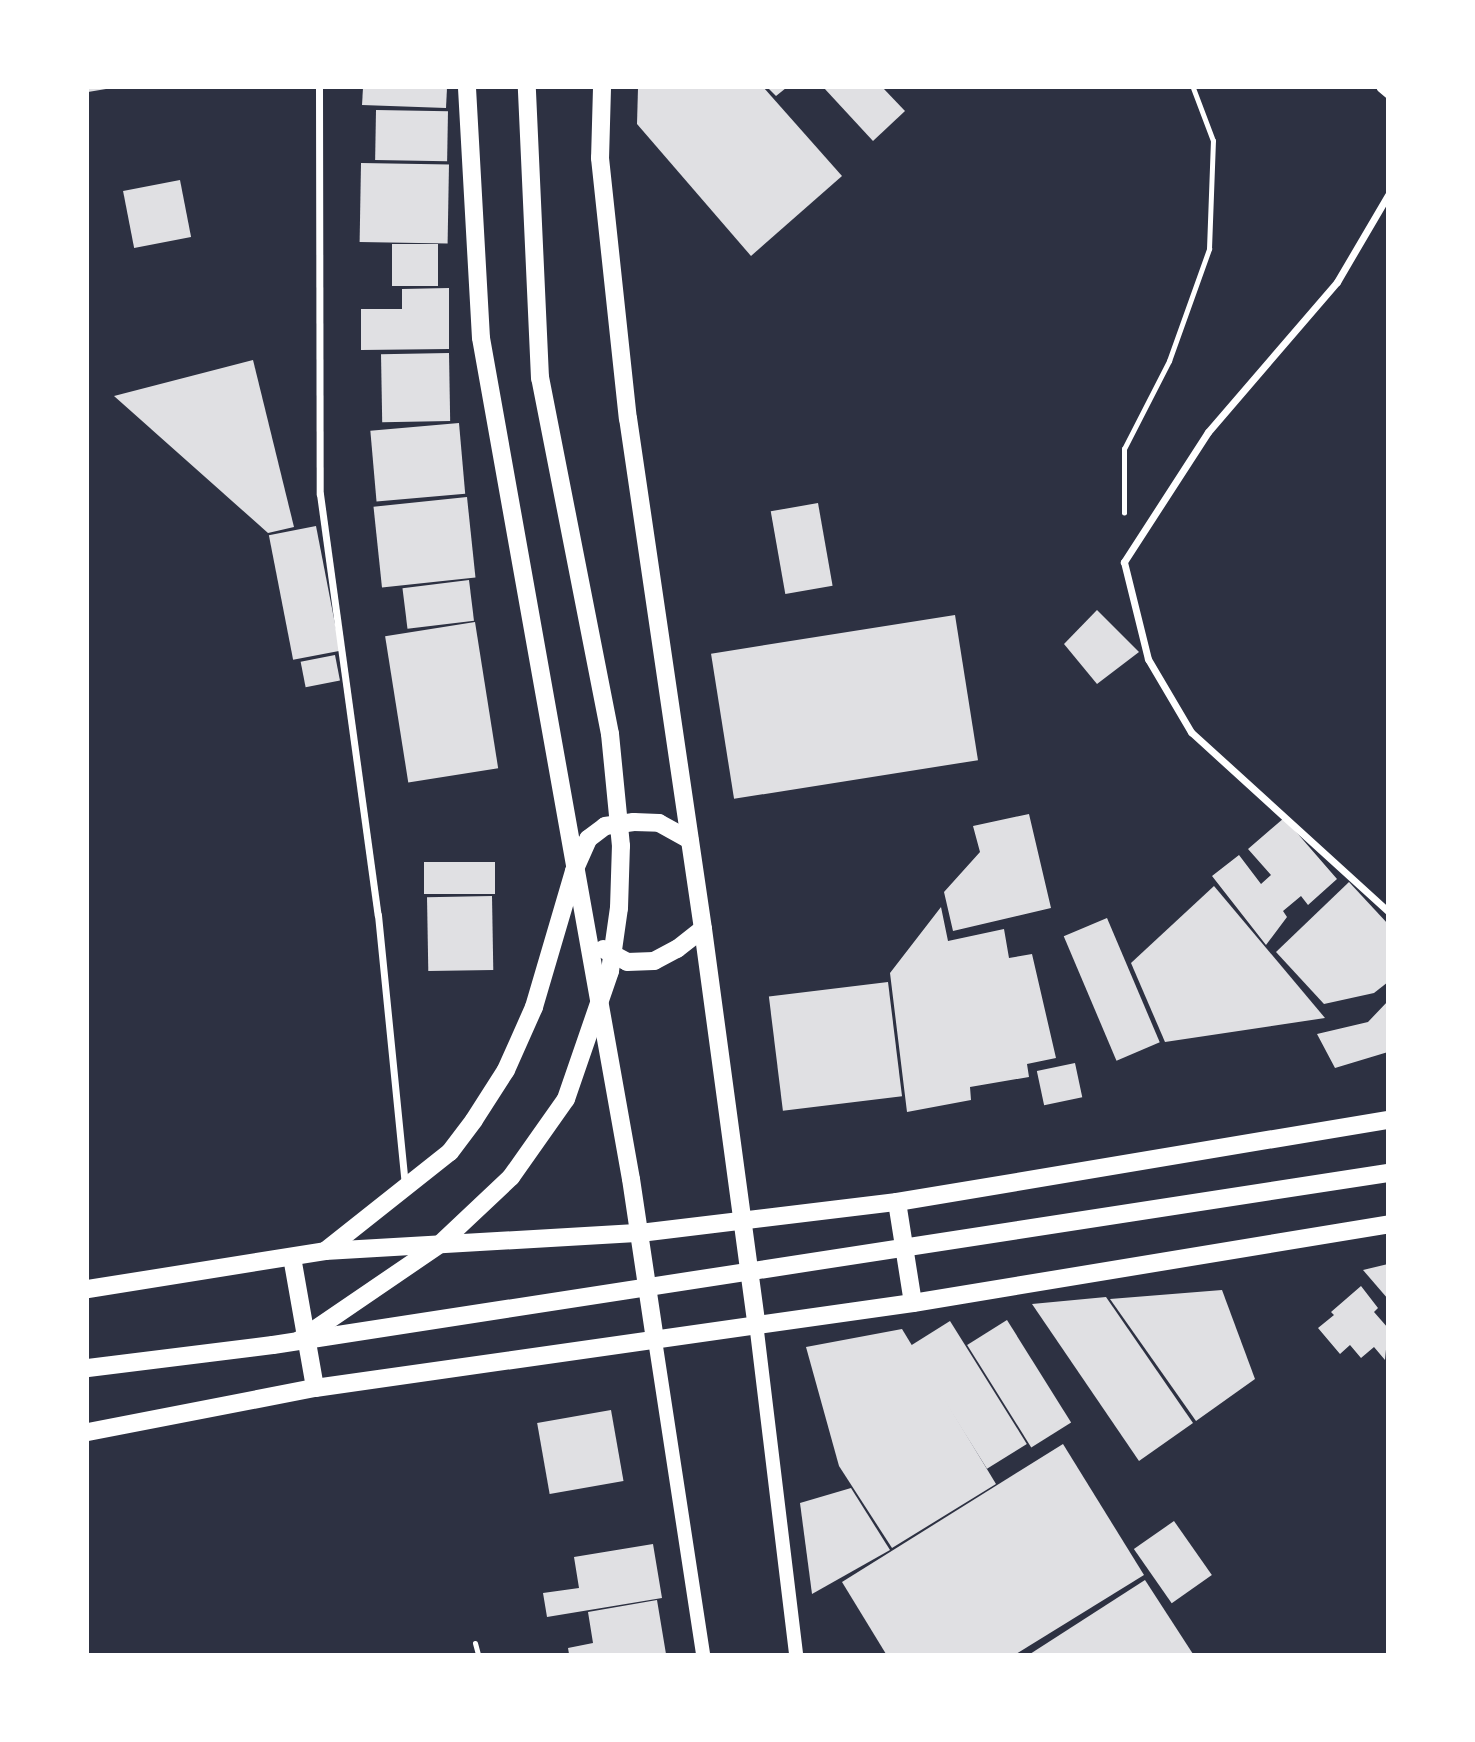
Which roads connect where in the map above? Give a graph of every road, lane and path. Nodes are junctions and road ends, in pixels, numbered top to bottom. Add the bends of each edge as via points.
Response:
1 (319, 88) edge
2 (467, 88) edge
3 (527, 88) edge
4 (602, 88) edge
5 (1193, 88) edge
6 (1380, 88) edge
7 (1388, 95) edge
8 (1388, 195) edge
9 (1124, 562) junction
10 (690, 841) junction
11 (574, 870) junction
12 (1388, 911) edge
13 (702, 929) junction
14 (588, 940) junction
15 (1388, 1120) edge
16 (1388, 1173) edge
17 (405, 1188) junction
18 (897, 1202) junction
19 (742, 1220) junction
20 (1388, 1224) edge
21 (640, 1233) junction
22 (326, 1251) junction
23 (292, 1257) junction
24 (88, 1289) edge
25 (913, 1303) junction
26 (756, 1323) junction
27 (655, 1340) junction
28 (298, 1341) junction
29 (88, 1368) edge
30 (316, 1388) junction
31 (88, 1432) edge
32 (475, 1643) dead end
33 (478, 1654) edge
34 (703, 1654) edge
35 (796, 1654) edge

1 - 17 street via 320,494 378,915
2 - 11 main road via 481,338
3 - 28 main road via 540,378 610,734 621,846 610,971 566,1099 511,1177 440,1244
4 - 10 main road via 600,158 628,418
5 - 9 path via 1213,141 1209,249 1169,361 1124,449
6 - 7 street
8 - 9 street via 1337,282 1208,432
9 - 12 street via 1148,659 1191,732
10 - 11 main road via 659,823 605,826 588,839
10 - 13 main road
11 - 14 main road
11 - 17 main road via 534,1007 506,1070 450,1152
13 - 14 main road via 654,961 627,962
13 - 19 main road
14 - 21 main road
15 - 18 main road
16 - 28 main road
17 - 22 main road
18 - 19 main road
18 - 25 main road
19 - 21 main road
19 - 26 main road
20 - 25 main road
21 - 22 main road
21 - 27 main road
22 - 23 main road
23 - 24 main road
23 - 30 main road
25 - 26 main road
26 - 27 main road
26 - 35 main road
27 - 30 main road
27 - 34 main road
28 - 29 main road
30 - 31 main road
32 - 33 lane

